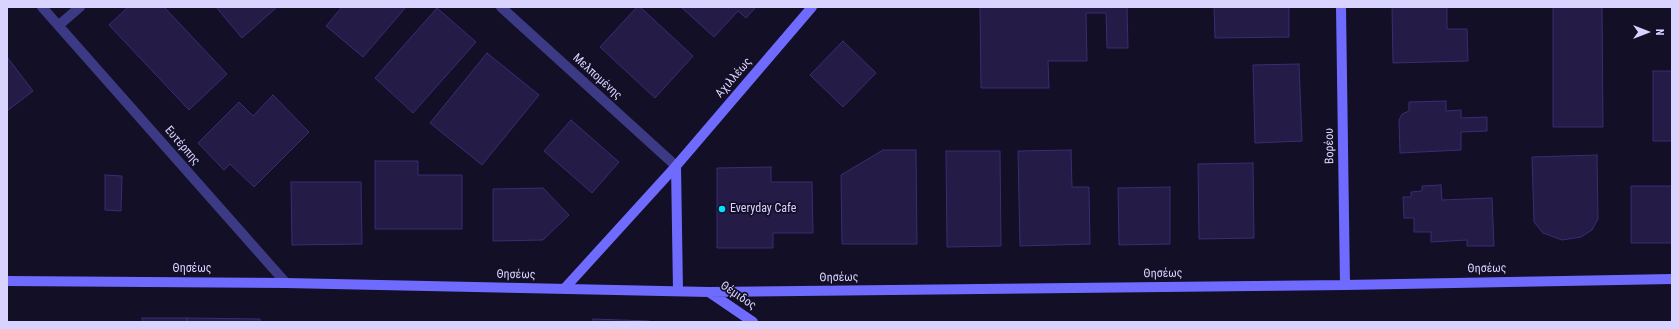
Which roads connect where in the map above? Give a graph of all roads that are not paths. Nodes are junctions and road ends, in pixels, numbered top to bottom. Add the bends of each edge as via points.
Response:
1 (42, 7) edge
2 (80, 7) edge
3 (500, 7) edge
4 (812, 7) edge
5 (1341, 7) edge
6 (59, 25) junction
7 (676, 166) junction
8 (1672, 279) edge
9 (7, 281) edge
10 (286, 283) junction
11 (1345, 285) junction
12 (564, 289) junction
13 (678, 291) junction
14 (709, 292) junction
15 (753, 322) edge

1 - 6 street, Ευτέρπης
2 - 6 street
3 - 7 street, Μελπομένης
4 - 7 street, Αχιλλέως
5 - 11 street, Βορέου
6 - 10 street, Ευτέρπης
7 - 12 street, Αχιλλέως
7 - 13 street
8 - 11 street, Θησέως
9 - 10 street, Θησέως
10 - 12 street, Θησέως
11 - 14 street, Θησέως
12 - 13 street, Θησέως
13 - 14 street, Θησέως
14 - 15 street, Θέμιδος

